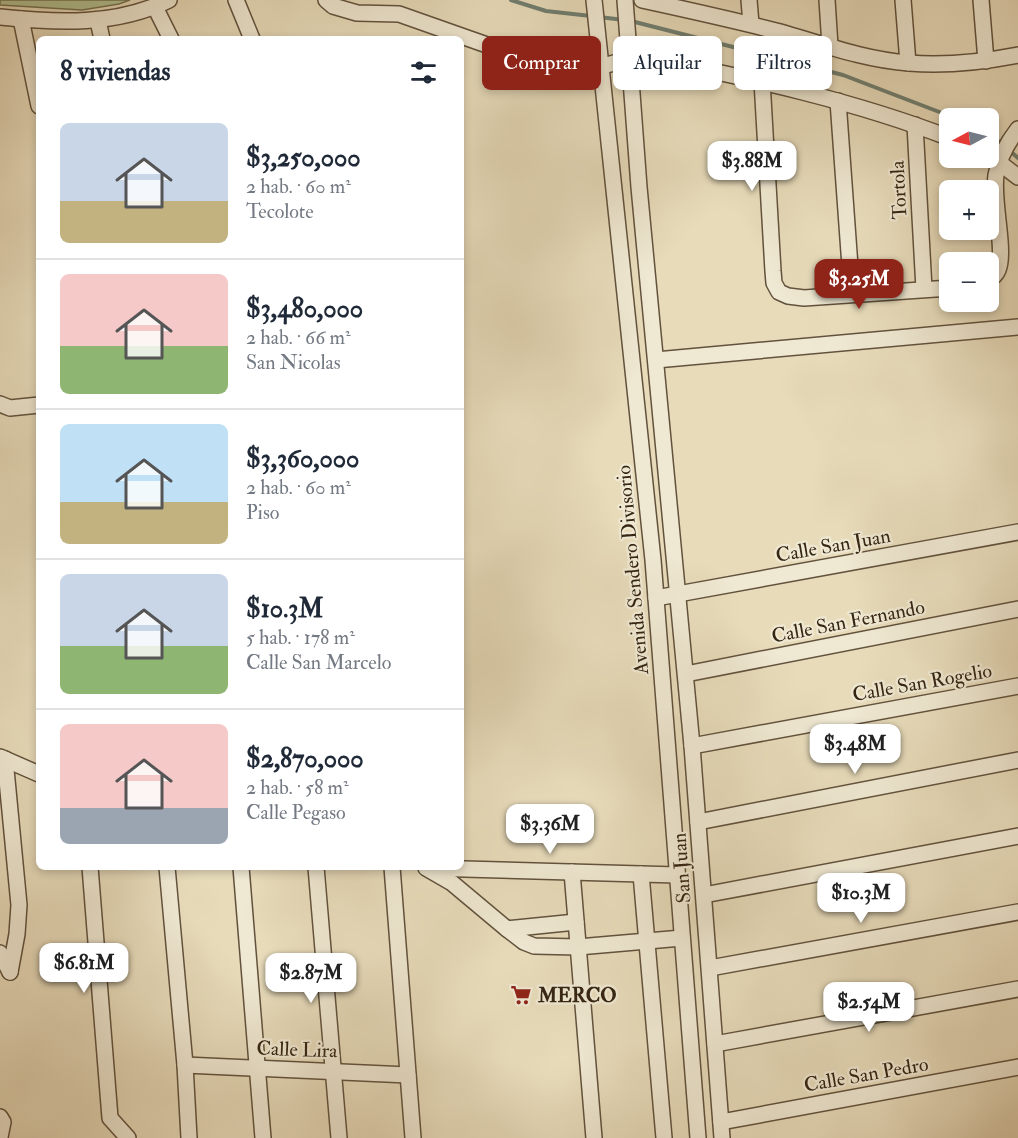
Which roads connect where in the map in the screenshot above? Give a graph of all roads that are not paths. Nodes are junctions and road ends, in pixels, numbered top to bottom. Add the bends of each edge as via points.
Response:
1 (236, 0) edge
2 (326, 0) edge
3 (594, 0) edge
4 (642, 0) edge
5 (749, 0) edge
6 (827, 0) edge
7 (903, 0) edge
8 (981, 0) edge
9 (625, 1) edge
10 (162, 3) edge
11 (0, 17) edge
12 (21, 19) junction
13 (98, 21) junction
14 (751, 24) junction
15 (101, 36) edge
16 (170, 36) edge
17 (251, 36) edge
18 (461, 36) edge
19 (598, 36) edge
20 (628, 36) edge
21 (794, 36) edge
22 (829, 36) edge
23 (464, 37) edge
24 (482, 43) edge
25 (832, 47) edge
26 (1018, 56) edge
27 (986, 61) junction
28 (908, 63) junction
29 (601, 67) edge
30 (632, 90) edge
31 (763, 90) edge
32 (796, 90) edge
33 (36, 92) edge
34 (838, 101) junction
35 (915, 125) junction
36 (1016, 131) edge
37 (939, 134) edge
38 (999, 152) edge
39 (999, 157) edge
40 (996, 168) edge
41 (1018, 177) edge
42 (999, 259) edge
43 (939, 288) edge
44 (924, 289) junction
45 (852, 294) junction
46 (1018, 327) edge
47 (656, 360) junction
48 (0, 404) edge
49 (36, 405) edge
50 (1018, 532) edge
51 (678, 594) junction
52 (656, 598) junction
53 (1018, 609) edge
54 (686, 674) junction
55 (1018, 686) edge
56 (692, 746) junction
57 (2, 758) edge
58 (1018, 760) edge
59 (36, 773) edge
60 (698, 822) junction
61 (1018, 836) edge
62 (464, 868) edge
63 (90, 870) edge
64 (167, 870) edge
65 (241, 870) edge
66 (316, 870) edge
67 (392, 870) edge
68 (431, 870) edge
69 (572, 872) junction
70 (641, 874) junction
71 (677, 875) junction
72 (704, 895) junction
73 (1018, 912) edge
74 (576, 922) junction
75 (507, 929) junction
76 (682, 938) junction
77 (647, 941) junction
78 (578, 947) junction
79 (0, 953) edge
80 (710, 968) junction
81 (1018, 989) edge
82 (714, 1044) junction
83 (185, 1065) junction
84 (1018, 1068) edge
85 (259, 1069) junction
86 (334, 1072) junction
87 (408, 1075) junction
88 (0, 1117) edge
89 (721, 1122) junction
90 (0, 1137) edge
91 (128, 1138) edge
92 (189, 1138) edge
93 (263, 1138) edge
94 (339, 1138) edge
95 (413, 1138) edge
96 (594, 1138) edge
97 (664, 1138) edge
98 (698, 1138) edge
99 (722, 1138) edge

1 - 17 street
2 - 18 street via 357,13 399,14
3 - 19 street, Avenida Sendero Divisorio
4 - 14 street
5 - 14 street
6 - 22 street
7 - 28 street
8 - 27 street
9 - 20 street
10 - 13 street
10 - 16 street
11 - 12 street
12 - 13 street
12 - 33 street
13 - 15 street
14 - 21 street
23 - 24 street
25 - 28 street
26 - 27 street
27 - 28 street
29 - 52 street, Avenida Sendero Divisorio
30 - 47 street
31 - 45 street via 774,283 778,292 788,296
32 - 34 street
34 - 35 street
34 - 45 street
35 - 37 street
35 - 44 street, Tortola
36 - 38 street
39 - 41 street
40 - 42 street
43 - 44 street
44 - 45 street
46 - 47 street
47 - 51 street
48 - 49 street via 10,408
50 - 51 street, Calle San Juan
51 - 52 street, Calle San Juan
51 - 54 street, San Juan
52 - 71 street, Avenida Sendero Divisorio
53 - 54 street, Calle San Fernando
54 - 56 street, San Juan
55 - 56 street, Calle San Rogelio
56 - 60 street, San Juan
57 - 59 street
57 - 79 street via 19,905 10,972
58 - 60 street
60 - 72 street, San Juan
61 - 72 street
62 - 69 street
63 - 91 street via 110,1118
64 - 83 street
65 - 85 street
66 - 86 street
67 - 87 street
68 - 75 street
69 - 70 street
69 - 74 street
70 - 71 street
70 - 77 street
71 - 76 street, Avenida Sendero Divisorio
72 - 80 street, San Juan
73 - 80 street
74 - 75 street
74 - 78 street
75 - 78 street via 534,946
76 - 77 street
76 - 98 street, Avenida Sendero Divisorio
77 - 78 street
77 - 97 street
78 - 96 street
80 - 82 street, San Juan
81 - 82 street
82 - 89 street, San Juan
83 - 85 street, Calle Lira
83 - 92 street
84 - 89 street, Calle San Pedro
85 - 86 street, Calle Lira
85 - 93 street
86 - 87 street, Calle Lira
86 - 94 street
87 - 95 street
88 - 90 street
89 - 99 street, San Juan

